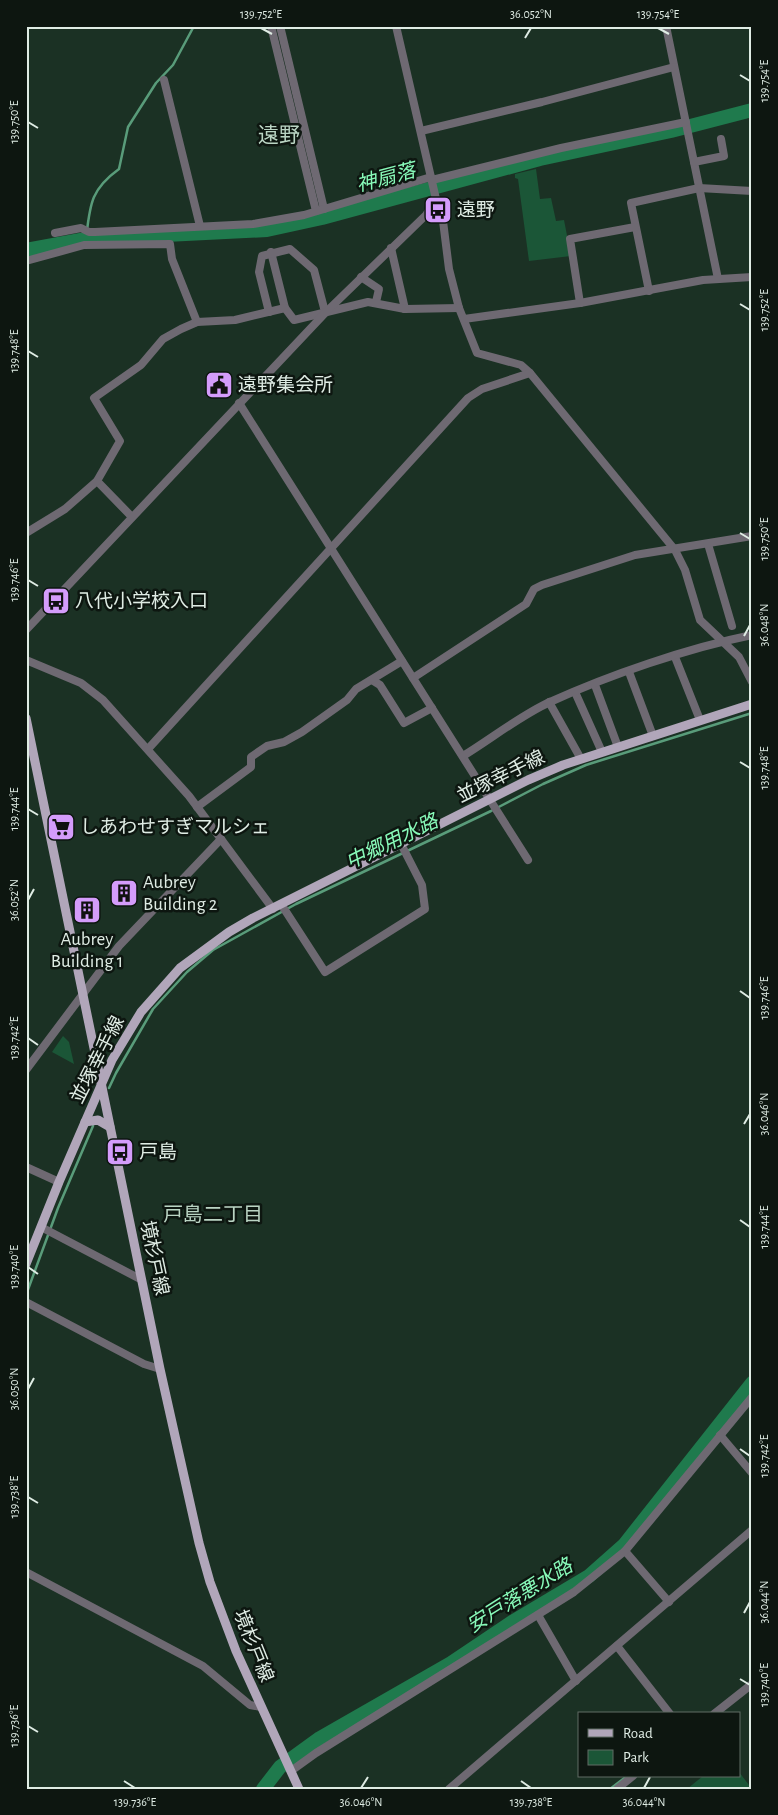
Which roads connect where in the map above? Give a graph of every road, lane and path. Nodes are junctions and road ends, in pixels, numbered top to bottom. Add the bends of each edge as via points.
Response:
1 (271, 26) edge
2 (280, 26) edge
3 (396, 26) edge
4 (666, 26) edge
5 (674, 67) junction
6 (164, 80) dead end
7 (686, 122) junction
8 (421, 131) junction
9 (721, 139) dead end
10 (694, 162) junction
11 (431, 179) junction
12 (699, 188) junction
13 (752, 191) edge
14 (436, 199) junction
15 (320, 210) junction
16 (200, 226) junction
17 (635, 226) junction
18 (95, 232) junction
19 (55, 233) dead end
20 (95, 244) junction
21 (391, 248) junction
22 (271, 252) junction
23 (26, 261) edge
24 (361, 277) junction
25 (752, 277) edge
26 (718, 279) junction
27 (648, 291) junction
28 (376, 302) junction
29 (580, 303) junction
30 (285, 308) junction
31 (459, 308) junction
32 (405, 309) junction
33 (327, 311) junction
34 (269, 312) junction
35 (464, 318) junction
36 (197, 322) junction
37 (530, 373) junction
38 (238, 403) junction
39 (97, 481) junction
40 (131, 516) junction
41 (26, 533) edge
42 (752, 536) edge
43 (708, 544) junction
44 (331, 548) junction
45 (675, 550) junction
46 (732, 626) dead end
47 (26, 630) edge
48 (752, 635) edge
49 (722, 641) junction
50 (675, 656) junction
51 (26, 660) edge
52 (402, 661) junction
53 (629, 672) junction
54 (413, 678) junction
55 (372, 680) junction
56 (752, 682) edge
57 (594, 685) junction
58 (575, 692) junction
59 (549, 702) junction
60 (752, 704) edge
61 (432, 708) junction
62 (26, 718) edge
63 (700, 720) junction
64 (653, 736) junction
65 (618, 747) junction
66 (148, 749) junction
67 (602, 752) junction
68 (463, 756) junction
69 (581, 759) junction
70 (490, 799) junction
71 (197, 807) junction
72 (221, 838) junction
73 (401, 844) junction
74 (528, 860) dead end
75 (277, 906) junction
76 (82, 993) junction
77 (26, 1070) edge
78 (101, 1083) junction
79 (84, 1122) junction
80 (110, 1127) junction
81 (26, 1168) edge
82 (59, 1182) junction
83 (41, 1227) junction
84 (26, 1264) edge
85 (142, 1280) junction
86 (26, 1302) edge
87 (160, 1369) junction
88 (752, 1397) edge
89 (720, 1435) junction
90 (752, 1472) edge
91 (752, 1530) edge
92 (625, 1551) junction
93 (26, 1572) edge
94 (668, 1602) junction
95 (538, 1615) junction
96 (617, 1646) junction
97 (576, 1681) junction
98 (752, 1684) edge
99 (260, 1707) junction
100 (668, 1712) edge
101 (717, 1712) edge
102 (290, 1770) junction
103 (631, 1778) edge
104 (299, 1789) edge
105 (449, 1789) edge
106 (617, 1789) edge

1 - 15 street
2 - 15 street
3 - 8 street
4 - 5 street
5 - 7 street
5 - 8 street
6 - 16 street
7 - 10 street
7 - 11 street
8 - 11 street
9 - 10 street via 724,156
10 - 12 street
11 - 14 street
11 - 15 street
12 - 13 street
12 - 17 street via 631,203
12 - 26 street
14 - 21 street via 426,215
14 - 31 street via 441,206 449,269
15 - 16 street via 253,224
16 - 18 street
17 - 27 street
17 - 29 street via 570,239
18 - 19 street via 82,228
18 - 20 street
20 - 23 street
20 - 36 street via 170,244 172,259
21 - 24 street
21 - 32 street
22 - 30 street
22 - 33 street via 290,249 314,270
22 - 34 street via 262,256 259,272
24 - 28 street via 378,286
24 - 33 street
25 - 26 street
26 - 27 street
27 - 29 street
28 - 32 street
28 - 33 street via 361,302
29 - 35 street
30 - 33 street via 294,320
30 - 34 street
31 - 32 street
31 - 35 street
33 - 38 street
34 - 36 street via 236,320
35 - 37 street via 478,353 521,365
36 - 39 street via 163,339 141,365 94,398 120,441
37 - 44 street via 482,389 468,398
37 - 45 street
38 - 40 street
38 - 44 street
39 - 40 street
39 - 41 street via 65,509
40 - 47 street
42 - 43 street
43 - 45 street
43 - 46 street
44 - 52 street
44 - 66 street
45 - 49 street via 685,570 700,620
45 - 54 street via 635,555 537,587 526,604
48 - 49 street
49 - 50 street
49 - 56 street via 739,657
50 - 53 street
50 - 63 street
51 - 66 street via 94,691
52 - 54 street
52 - 55 street
53 - 57 street
53 - 64 street
54 - 61 street
55 - 61 street via 380,685 404,723
55 - 71 street via 302,732 259,750 251,757 251,767
57 - 58 street
57 - 65 street
58 - 59 street
58 - 67 street
59 - 68 street
59 - 69 street
60 - 63 main road, 並塚幸手線
61 - 68 street
62 - 76 main road, 境杉戸線
63 - 64 main road, 並塚幸手線
64 - 65 main road, 並塚幸手線
65 - 67 main road, 並塚幸手線
66 - 71 street
67 - 69 main road, 並塚幸手線
68 - 70 street
69 - 70 main road, 並塚幸手線
70 - 73 main road, 並塚幸手線
70 - 74 street
71 - 72 street
72 - 75 street
72 - 76 street via 119,946
73 - 75 main road, 並塚幸手線
73 - 75 street via 422,885 425,909 325,972
75 - 78 main road, 並塚幸手線 via 229,932 194,956 168,980 132,1026
76 - 77 street
76 - 78 main road, 境杉戸線
78 - 79 main road, 並塚幸手線
78 - 80 main road, 境杉戸線
79 - 80 main road via 98,1120
79 - 82 main road, 並塚幸手線
80 - 85 main road, 境杉戸線
81 - 82 street
82 - 83 main road, 並塚幸手線
83 - 84 main road, 並塚幸手線
83 - 85 street
85 - 87 main road, 境杉戸線
86 - 87 street via 144,1364
87 - 99 main road, 境杉戸線 via 210,1582
88 - 89 street
89 - 90 street
89 - 92 street
91 - 94 street
92 - 94 street
92 - 95 street via 574,1592
93 - 99 street via 203,1666 250,1705
94 - 96 street
95 - 97 street
95 - 102 street
96 - 97 street
96 - 100 street
97 - 105 street
98 - 101 street
99 - 102 main road, 境杉戸線
102 - 104 main road, 境杉戸線
103 - 106 street

